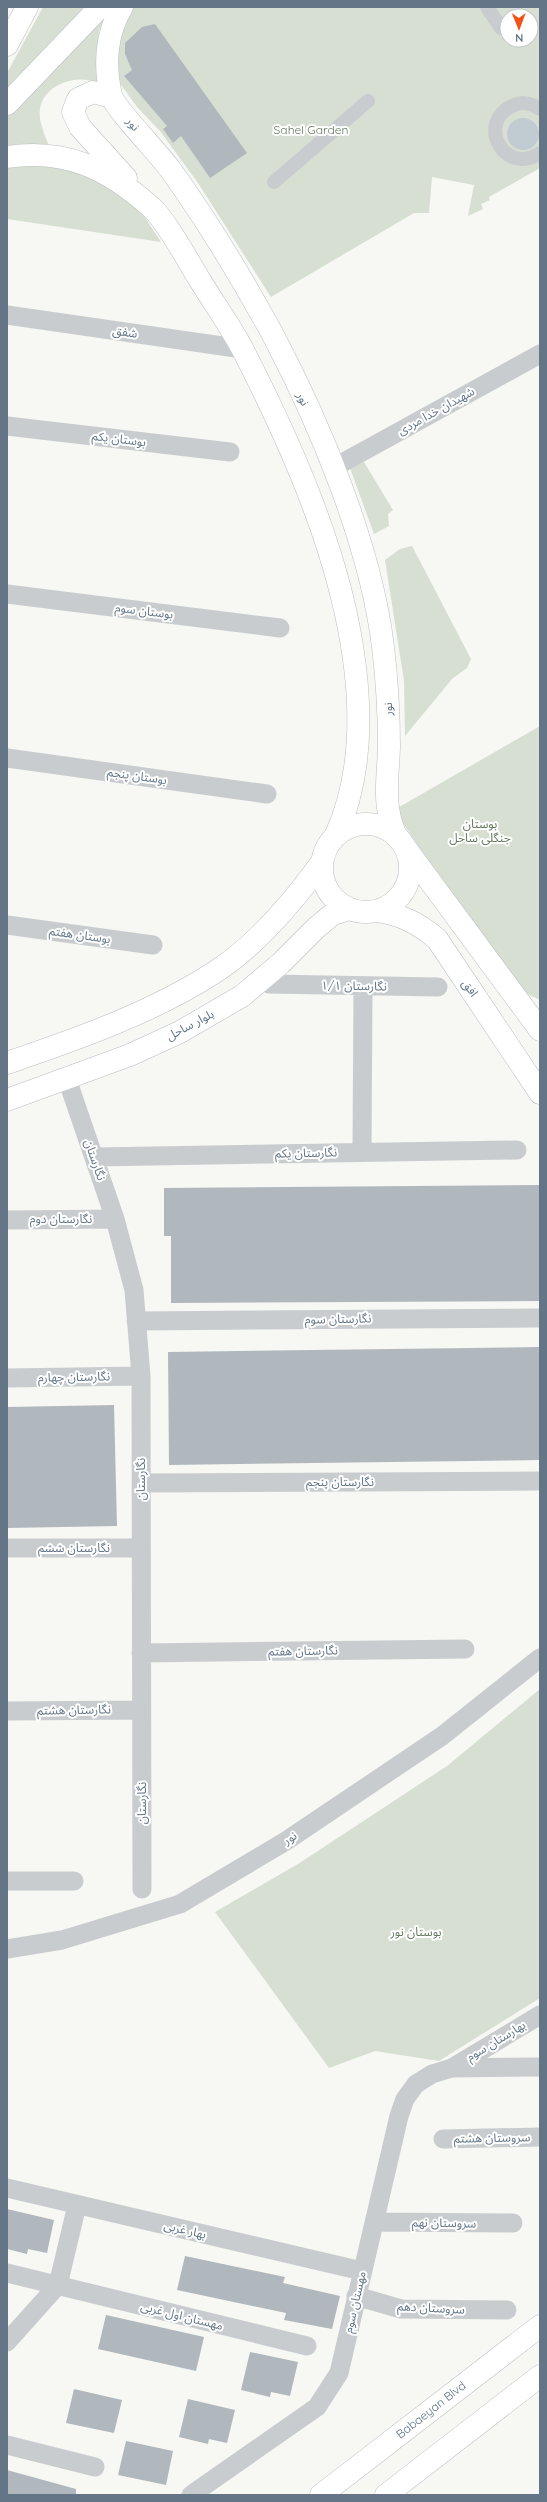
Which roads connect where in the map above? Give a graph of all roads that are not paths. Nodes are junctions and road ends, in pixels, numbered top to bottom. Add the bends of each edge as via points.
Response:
1 (27, 7) edge
2 (100, 7) edge
3 (122, 7) edge
4 (487, 7) edge
5 (499, 25) edge
6 (7, 45) edge
7 (111, 97) junction
8 (368, 101) dead end
9 (7, 104) edge
10 (540, 109) edge
11 (540, 153) edge
12 (7, 156) edge
13 (274, 182) dead end
14 (154, 210) junction
15 (7, 315) edge
16 (273, 335) junction
17 (242, 349) junction
18 (540, 354) edge
19 (7, 426) edge
20 (230, 452) dead end
21 (333, 468) junction
22 (7, 594) edge
23 (280, 628) dead end
24 (7, 758) edge
25 (267, 794) dead end
26 (335, 837) junction
27 (400, 841) junction
28 (322, 862) junction
29 (349, 909) junction
30 (378, 911) junction
31 (7, 925) edge
32 (153, 945) dead end
33 (269, 984) dead end
34 (363, 987) junction
35 (438, 987) dead end
36 (540, 1030) edge
37 (7, 1063) edge
38 (67, 1079) junction
39 (540, 1093) edge
40 (7, 1100) edge
41 (518, 1150) dead end
42 (362, 1152) junction
43 (94, 1157) junction
44 (115, 1219) junction
45 (7, 1220) edge
46 (540, 1318) edge
47 (136, 1321) junction
48 (141, 1376) junction
49 (7, 1378) edge
50 (540, 1481) edge
51 (141, 1483) junction
52 (7, 1548) edge
53 (141, 1548) junction
54 (465, 1649) dead end
55 (141, 1653) junction
56 (540, 1658) edge
57 (141, 1710) junction
58 (7, 1711) edge
59 (7, 1881) edge
60 (74, 1881) dead end
61 (142, 1889) dead end
62 (7, 1949) edge
63 (540, 2015) edge
64 (540, 2067) edge
65 (452, 2068) junction
66 (540, 2137) edge
67 (443, 2139) dead end
68 (7, 2188) edge
69 (77, 2205) junction
70 (374, 2222) junction
71 (513, 2223) dead end
72 (362, 2271) junction
73 (7, 2273) edge
74 (58, 2285) junction
75 (356, 2296) junction
76 (507, 2310) dead end
77 (540, 2326) edge
78 (7, 2342) edge
79 (307, 2346) dead end
80 (540, 2376) edge
81 (7, 2445) edge
82 (94, 2466) dead end
83 (191, 2495) edge
84 (321, 2495) edge
85 (386, 2495) edge

1 - 6 main road
2 - 9 main road
3 - 7 main road via 110,29 107,50
4 - 5 street
7 - 14 main road via 92,92 78,98 73,112 80,127
7 - 16 main road, نور via 169,168 214,233
8 - 13 street
10 - 11 street via 526,103 508,108 496,121 495,130 498,144 508,154 525,159
12 - 14 main road via 54,155 84,162 105,173
14 - 17 main road
15 - 17 street, شفق
16 - 17 main road
16 - 21 main road, نور via 323,440
17 - 26 main road via 292,455 331,555 348,619 356,669 358,745 346,814
18 - 21 street, شهیدان خدا مردی
19 - 20 street, بوستان یکم
21 - 27 main road, نور via 360,545 383,644 388,690 386,808
22 - 23 street, بوستان سوم
24 - 25 street, بوستان پنجم
26 - 27 main road via 359,825 372,825 385,829
26 - 28 main road via 326,848
27 - 30 main road via 409,858 407,883 401,895 391,905
27 - 36 main road
28 - 29 main road via 322,877 328,890 337,901
28 - 37 main road via 294,900 257,937 216,972 120,1020
29 - 30 main road via 363,912
29 - 38 main road, بلوار ساحل via 333,914 317,927 281,963 242,996 180,1032 130,1055
30 - 39 main road, افق via 399,914 419,924 437,939
31 - 32 street, بوستان هفتم
33 - 34 street, نگارستان ۱/۱
34 - 35 street, نگارستان ۱/۱
34 - 42 street
38 - 40 main road, بلوار ساحل
38 - 43 street, نگارستان
41 - 42 street, نگارستان یکم
42 - 43 street, نگارستان یکم
43 - 44 street, نگارستان
44 - 45 street, نگارستان دوم
44 - 47 street, نگارستان via 134,1290
46 - 47 street, نگارستان سوم
47 - 48 street, نگارستان
48 - 49 street, نگارستان چهارم
48 - 51 street, نگارستان
50 - 51 street, نگارستان پنجم
51 - 53 street, نگارستان
52 - 53 street, نگارستان ششم
53 - 55 street, نگارستان
54 - 55 street, نگارستان هفتم
55 - 57 street, نگارستان
56 - 62 street, نور via 435,1740 286,1841 180,1904 62,1940
57 - 58 street, نگارستان هشتم
57 - 61 street, نگارستان
59 - 60 street
63 - 65 street, بهارستان سوم
64 - 65 street
65 - 70 street, مهستان سوم via 432,2074 416,2084 405,2099
66 - 67 street, سروستان هشتم
68 - 69 street, بهار غربی
69 - 72 street, بهار غربی
69 - 74 street
70 - 71 street, سروستان نهم
70 - 72 street, مهستان سوم
72 - 75 street, مهستان سوم
73 - 74 street, مهستان اول غربی
74 - 78 street
74 - 79 street, مهستان اول غربی
75 - 76 street, سروستان دهم via 401,2309
75 - 83 street, مهستان سوم via 339,2373 317,2407
77 - 84 main road, Babaeyan Blvd
80 - 85 main road
81 - 82 street

